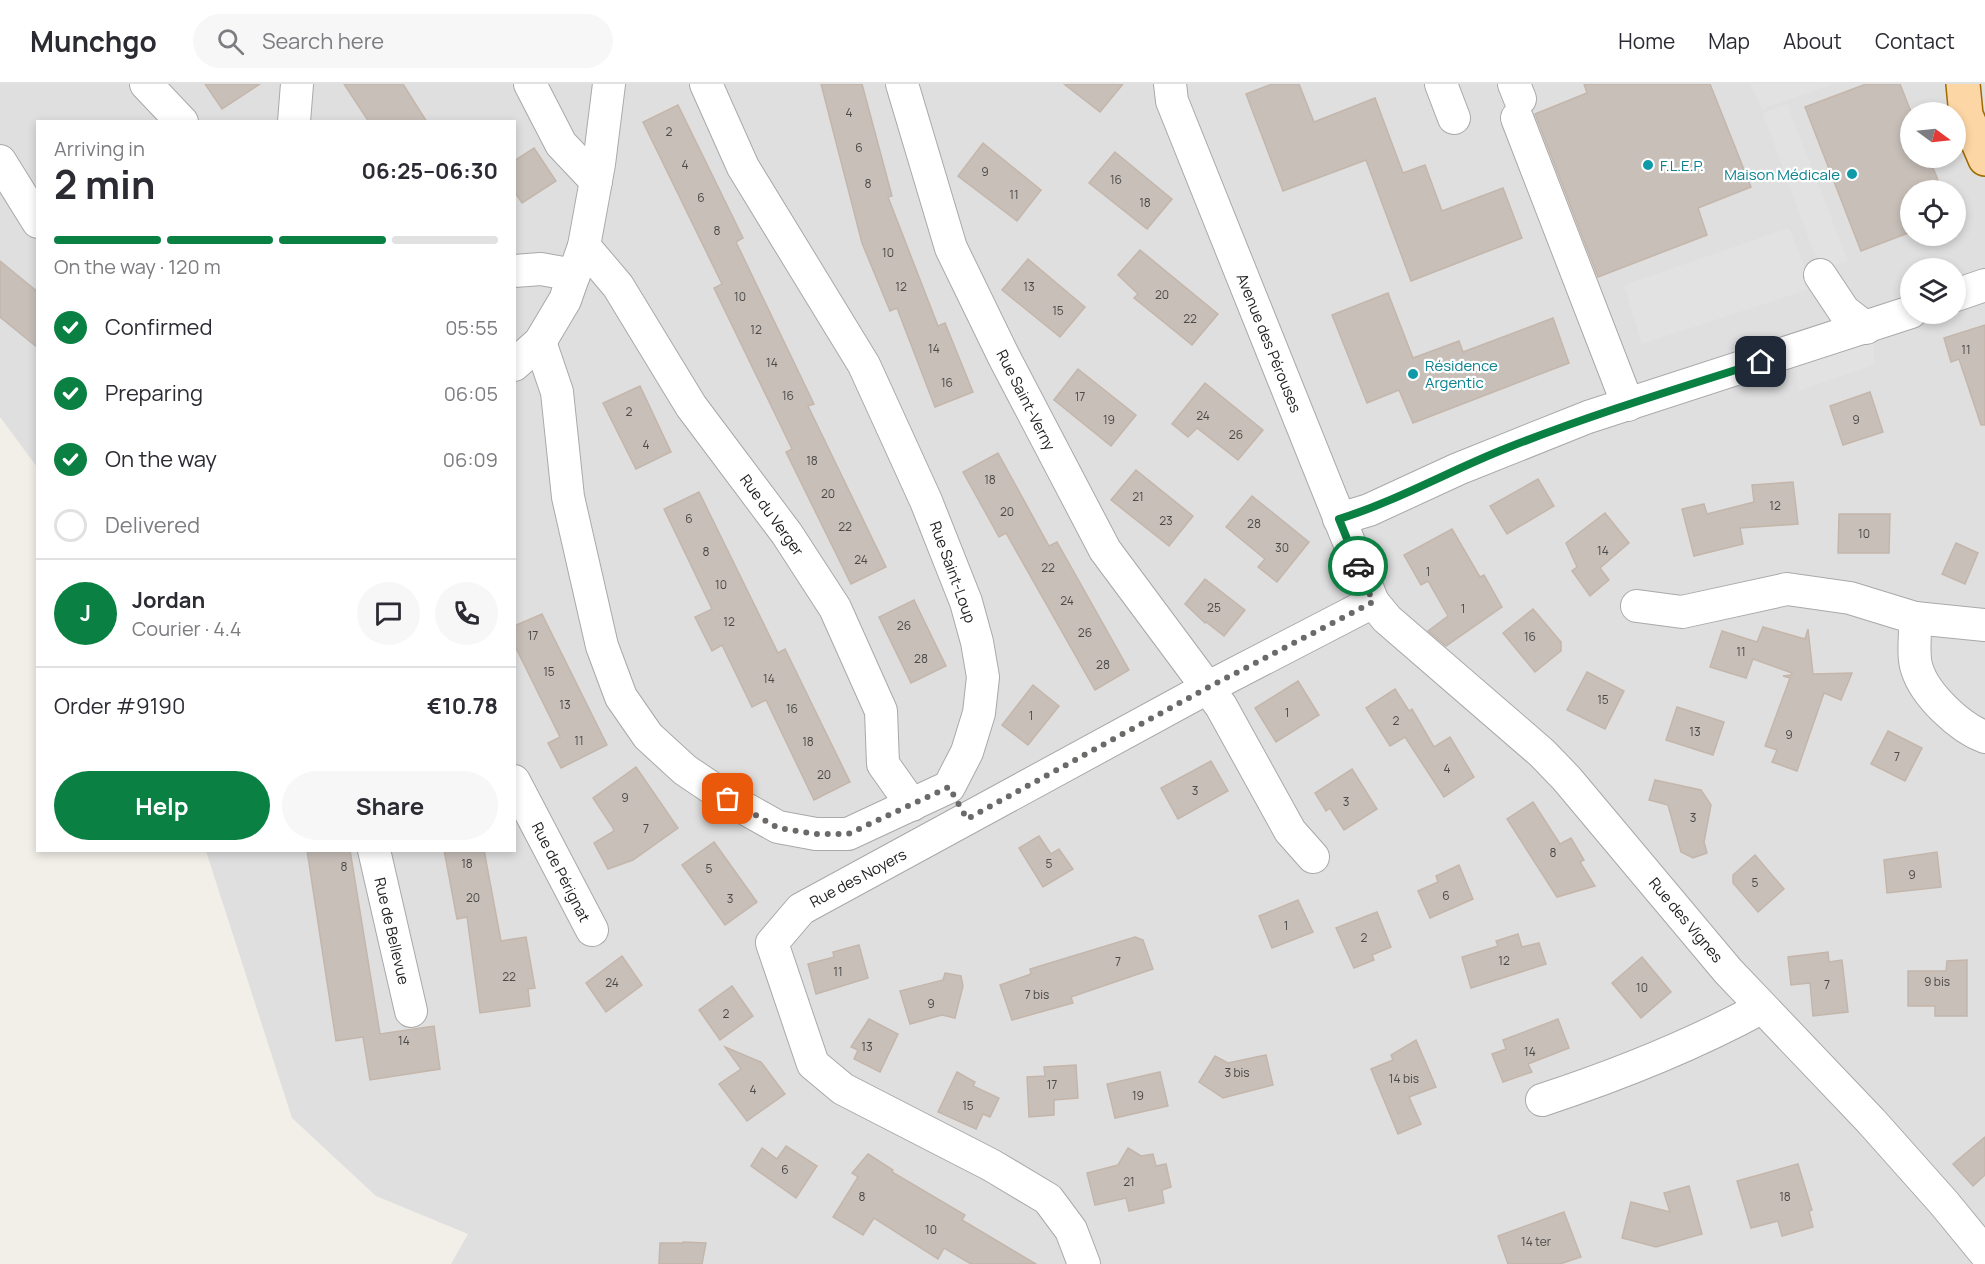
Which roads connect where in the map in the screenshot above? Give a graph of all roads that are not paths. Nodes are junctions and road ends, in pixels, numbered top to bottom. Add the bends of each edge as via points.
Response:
1 (147, 84) edge
2 (297, 84) edge
3 (530, 84) edge
4 (609, 84) edge
5 (706, 84) edge
6 (902, 84) edge
7 (1170, 84) edge
8 (1441, 84) edge
9 (1971, 94) edge
10 (1517, 100) edge
11 (1454, 118) dead end
12 (180, 120) edge
13 (294, 120) edge
14 (1985, 159) edge
15 (0, 161) edge
16 (596, 181) junction
17 (36, 219) edge
18 (584, 246) junction
19 (516, 271) edge
20 (574, 275) junction
21 (1820, 275) dead end
22 (1985, 285) edge
23 (1966, 292) edge
24 (1900, 316) edge
25 (1866, 328) junction
26 (540, 342) junction
27 (516, 363) edge
28 (1628, 405) junction
29 (1339, 519) junction
30 (1373, 602) junction
31 (1636, 606) dead end
32 (1915, 618) junction
33 (1985, 625) edge
34 (1207, 688) junction
35 (1985, 737) edge
36 (516, 785) edge
37 (949, 787) junction
38 (912, 805) junction
39 (967, 819) junction
40 (374, 852) edge
41 (1313, 856) dead end
42 (592, 930) dead end
43 (1761, 1008) junction
44 (411, 1011) dead end
45 (1542, 1100) dead end
46 (1985, 1253) edge
47 (1084, 1264) edge

1 - 12 street
2 - 13 street
3 - 16 street via 561,144
4 - 16 street
5 - 37 street, Rue Saint-Loup via 743,167 864,365 926,501 966,603 983,677 979,713 967,752
6 - 34 street, Rue Saint-Verny via 951,248 1004,357 1105,550
7 - 29 street, Avenue des Pérouses via 1172,101
8 - 11 street
9 - 14 main road via 1966,115
10 - 28 street
15 - 17 street
16 - 18 street
18 - 20 street
18 - 38 street, Rue du Verger via 618,286 691,406 787,534 835,608 881,711 883,764
19 - 20 street via 541,269
20 - 26 street via 565,300
21 - 25 street via 1844,311
22 - 23 street
24 - 25 street
25 - 28 street
26 - 27 street
26 - 38 street via 556,392 568,497 602,646 621,697 648,736 685,770 778,828 848,834
28 - 29 street via 1505,449
29 - 30 street, Avenue des Pérouses
30 - 34 street, Rue des Noyers
30 - 43 street, Rue des Vignes via 1567,779
31 - 32 street via 1682,612 1787,589 1850,598
32 - 33 street
32 - 35 street via 1916,668 1929,695 1974,733
34 - 39 street, Rue des Noyers
34 - 41 street, Rue Saint-Verny via 1221,706 1290,831
36 - 42 street, Rue de Pérignat
37 - 38 street
37 - 39 street
39 - 47 street, Rue des Noyers via 801,909 772,943 813,1064 843,1089 1048,1198 1071,1230
40 - 44 street, Rue de Bellevue
43 - 45 street via 1692,1043
43 - 46 street, Rue des Vignes via 1871,1121

